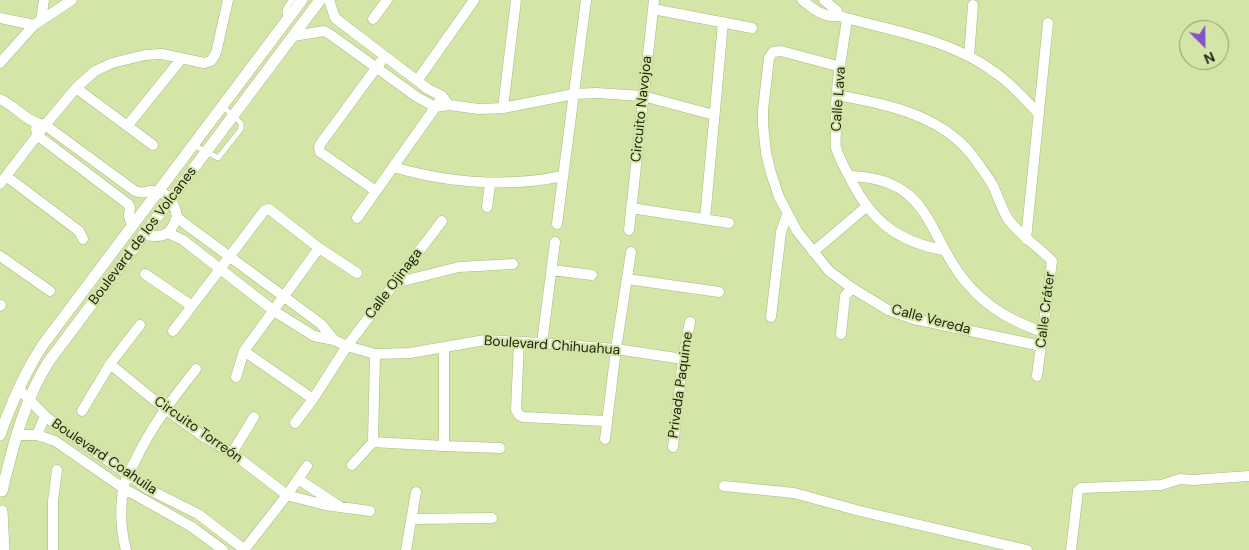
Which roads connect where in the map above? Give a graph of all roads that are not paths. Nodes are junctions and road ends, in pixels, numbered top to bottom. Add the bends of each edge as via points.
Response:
1 (44, 0) edge
2 (72, 0) edge
3 (228, 0) edge
4 (292, 0) edge
5 (302, 0) edge
6 (320, 0) edge
7 (330, 0) edge
8 (387, 0) edge
9 (474, 0) edge
10 (516, 0) edge
11 (586, 0) edge
12 (802, 0) edge
13 (824, 0) edge
14 (654, 5) edge
15 (973, 5) dead end
16 (843, 17) junction
17 (0, 18) edge
18 (335, 18) junction
19 (373, 19) dead end
20 (288, 20) junction
21 (723, 22) junction
22 (38, 23) junction
23 (1048, 23) dead end
24 (752, 28) dead end
25 (324, 31) junction
26 (293, 36) junction
27 (385, 56) junction
28 (969, 56) junction
29 (182, 58) junction
30 (0, 63) edge
31 (841, 66) junction
32 (377, 69) junction
33 (417, 81) junction
34 (76, 88) junction
35 (574, 94) junction
36 (442, 96) junction
37 (644, 96) junction
38 (837, 96) junction
39 (0, 99) edge
40 (449, 105) junction
41 (222, 106) junction
42 (435, 106) junction
43 (503, 108) junction
44 (1039, 114) junction
45 (233, 116) junction
46 (714, 116) junction
47 (40, 124) junction
48 (128, 125) junction
49 (38, 135) junction
50 (193, 144) junction
51 (153, 145) dead end
52 (206, 152) junction
53 (393, 167) junction
54 (563, 176) junction
55 (849, 176) junction
56 (3, 180) edge
57 (490, 184) junction
58 (376, 191) junction
59 (158, 192) junction
60 (141, 194) junction
61 (171, 199) junction
62 (130, 207) junction
63 (487, 207) dead end
64 (866, 207) junction
65 (631, 208) junction
66 (787, 215) junction
67 (177, 217) junction
68 (357, 218) dead end
69 (705, 219) junction
70 (442, 221) dead end
71 (729, 223) dead end
72 (557, 224) dead end
73 (132, 227) junction
74 (629, 230) dead end
75 (168, 233) junction
76 (144, 235) junction
77 (83, 239) dead end
78 (1026, 239) junction
79 (556, 242) dead end
80 (319, 248) junction
81 (943, 250) junction
82 (631, 252) dead end
83 (813, 252) junction
84 (0, 256) edge
85 (229, 256) junction
86 (513, 264) dead end
87 (219, 269) junction
88 (552, 270) junction
89 (357, 273) dead end
90 (145, 274) dead end
91 (592, 275) dead end
92 (627, 279) junction
93 (395, 283) junction
94 (852, 288) junction
95 (50, 292) dead end
96 (719, 292) dead end
97 (284, 297) junction
98 (192, 306) junction
99 (274, 311) junction
100 (771, 317) dead end
101 (690, 322) dead end
102 (140, 325) dead end
103 (172, 331) dead end
104 (1043, 332) junction
105 (841, 334) dead end
106 (334, 340) junction
107 (519, 342) junction
108 (542, 342) junction
109 (347, 346) junction
110 (1041, 346) junction
111 (444, 348) junction
112 (616, 349) junction
113 (244, 351) junction
114 (375, 354) junction
115 (683, 359) junction
116 (110, 364) junction
117 (196, 369) dead end
118 (1038, 376) dead end
119 (236, 377) dead end
120 (19, 389) junction
121 (30, 399) junction
122 (313, 399) junction
123 (165, 409) junction
124 (82, 412) dead end
125 (45, 416) junction
126 (254, 417) dead end
127 (606, 421) junction
128 (295, 423) dead end
129 (1, 431) edge
130 (37, 434) junction
131 (17, 435) junction
132 (605, 439) dead end
133 (373, 442) junction
134 (444, 446) junction
135 (673, 447) dead end
136 (500, 448) dead end
137 (232, 453) junction
138 (4, 463) edge
139 (352, 465) dead end
140 (307, 466) dead end
141 (57, 470) dead end
142 (128, 475) junction
143 (1249, 476) edge
144 (298, 479) junction
145 (724, 486) dead end
146 (123, 488) junction
147 (1, 489) edge
148 (416, 492) dead end
149 (288, 495) junction
150 (340, 506) junction
151 (370, 511) dead end
152 (1, 512) edge
153 (411, 518) junction
154 (492, 518) dead end
155 (2, 548) edge
156 (53, 550) edge
157 (126, 550) edge
158 (223, 550) edge
159 (244, 550) edge
160 (406, 550) edge
161 (1027, 550) edge
162 (1071, 550) edge

1 - 22 street
2 - 22 street
3 - 29 street via 216,53 211,61
4 - 20 lane via 285,9
5 - 20 street, Boulevard de los Volcanes
6 - 26 street, Boulevard de los Volcanes
7 - 18 street
8 - 19 street
9 - 33 street
10 - 43 street
11 - 35 street
12 - 16 street via 823,15
13 - 16 street
14 - 21 street, Circuito Navojoa
14 - 37 street, Circuito Navojoa
15 - 28 street
16 - 28 street via 929,40
16 - 31 street, Calle Lava
17 - 22 street
18 - 25 street
18 - 27 street
20 - 41 street, Boulevard de los Volcanes
21 - 24 street, Circuito Navojoa
21 - 46 street
22 - 30 street
23 - 44 street
25 - 26 street
25 - 32 street
26 - 45 street, Boulevard de los Volcanes
27 - 32 street
27 - 33 street
28 - 44 street via 996,73
29 - 34 street via 162,54 128,58 95,71
29 - 48 street
31 - 38 street, Calle Lava
31 - 66 street, Calle Vereda via 781,51 773,52 769,58 763,124 766,153
32 - 42 street
32 - 58 street via 319,147 320,152
33 - 36 street
34 - 47 street
34 - 48 street
35 - 37 street
35 - 43 street
35 - 54 street
36 - 40 street
36 - 42 street
37 - 46 street
37 - 65 street, Circuito Navojoa
38 - 55 street, Calle Lava via 836,148
38 - 78 street, Calle Cráter via 904,110 950,133 976,160 992,184 1008,219
39 - 47 street
40 - 42 street
40 - 43 street via 479,110
41 - 45 lane
41 - 50 street, Boulevard de los Volcanes
42 - 53 street
44 - 78 street
45 - 52 street, Boulevard de los Volcanes
46 - 69 street
47 - 49 street
47 - 60 street
48 - 51 street
49 - 56 street
49 - 62 street
50 - 52 lane
50 - 59 street, Boulevard de los Volcanes
52 - 61 street, Boulevard de los Volcanes
53 - 57 street via 424,175
53 - 58 street
54 - 57 street
54 - 72 street
55 - 64 street, Calle Lava
55 - 81 street via 882,180 898,186 922,209
56 - 77 street via 79,231
57 - 63 street
58 - 68 street
59 - 60 street
59 - 61 street
59 - 73 street, Boulevard de los Volcanes
60 - 62 street
61 - 67 street
61 - 76 street, Boulevard de los Volcanes
62 - 73 street
64 - 81 street, Calle Lava via 890,230 905,239
64 - 83 street
65 - 69 street
65 - 74 street, Circuito Navojoa
66 - 83 street, Calle Vereda
66 - 100 street via 781,232
67 - 75 street
67 - 85 street, Boulevard Chihuahua
69 - 71 street
70 - 93 street, Calle Ojinaga
73 - 120 street, Boulevard de los Volcanes via 42,346
75 - 76 street via 159,237
75 - 87 street, Boulevard Chihuahua
76 - 121 street, Boulevard de los Volcanes via 49,361
78 - 104 street, Calle Cráter via 1052,261
79 - 88 street
80 - 85 street via 269,209 264,211
80 - 89 street
80 - 97 street
81 - 104 street via 974,292 998,310
82 - 92 street
83 - 94 street, Calle Vereda via 829,271
84 - 95 street
85 - 87 street
85 - 97 street, Boulevard Chihuahua
86 - 93 street via 459,267
87 - 98 street
87 - 99 street, Boulevard Chihuahua
88 - 91 street
88 - 108 street
90 - 98 street
92 - 96 street
92 - 112 street
93 - 109 street, Calle Ojinaga
94 - 105 street via 845,296
94 - 110 street, Calle Vereda via 888,310 914,319
97 - 99 street
97 - 106 street, Boulevard Chihuahua via 321,324
98 - 103 street
99 - 106 street, Boulevard Chihuahua via 314,336
99 - 113 street
101 - 115 street, Privada Paquime
102 - 116 street
104 - 110 street, Calle Cráter
106 - 109 street, Boulevard Chihuahua
107 - 108 street, Boulevard Chihuahua
107 - 111 street, Boulevard Chihuahua via 484,340
107 - 127 street via 518,415
108 - 112 street, Boulevard Chihuahua
109 - 114 street, Boulevard Chihuahua
109 - 122 street, Calle Ojinaga
110 - 118 street, Calle Cráter
111 - 114 street, Boulevard Chihuahua
111 - 134 street
112 - 115 street, Boulevard Chihuahua
112 - 127 street
113 - 119 street
113 - 122 street
114 - 133 street
115 - 135 street, Privada Paquime
116 - 123 street, Circuito Torreón
116 - 124 street
117 - 123 street
120 - 121 street, Boulevard Coahuila
120 - 129 street, Boulevard de los Volcanes
121 - 125 street, Boulevard Coahuila
121 - 131 street, Boulevard de los Volcanes
122 - 128 street, Calle Ojinaga
123 - 137 street, Circuito Torreón
123 - 142 street
125 - 130 street
125 - 142 street, Boulevard Coahuila
126 - 137 street
127 - 132 street
130 - 131 street, Boulevard Coahuila
130 - 146 street, Boulevard Coahuila via 60,444
131 - 138 street, Boulevard de los Volcanes
133 - 134 street
133 - 139 street
134 - 136 street
137 - 149 street, Circuito Torreón
138 - 147 street, Boulevard de los Volcanes
140 - 144 street
141 - 156 street
142 - 146 street
142 - 159 street, Boulevard Coahuila via 198,514
143 - 162 street via 1180,479 1161,485 1081,488
144 - 149 street
144 - 150 street
145 - 161 street via 794,493
146 - 157 street via 122,524
146 - 158 street, Boulevard Coahuila via 192,526
147 - 152 street, Boulevard de los Volcanes via 4,504
148 - 153 street
149 - 150 street
149 - 159 street
150 - 151 street
152 - 155 street
153 - 154 street
153 - 160 street

